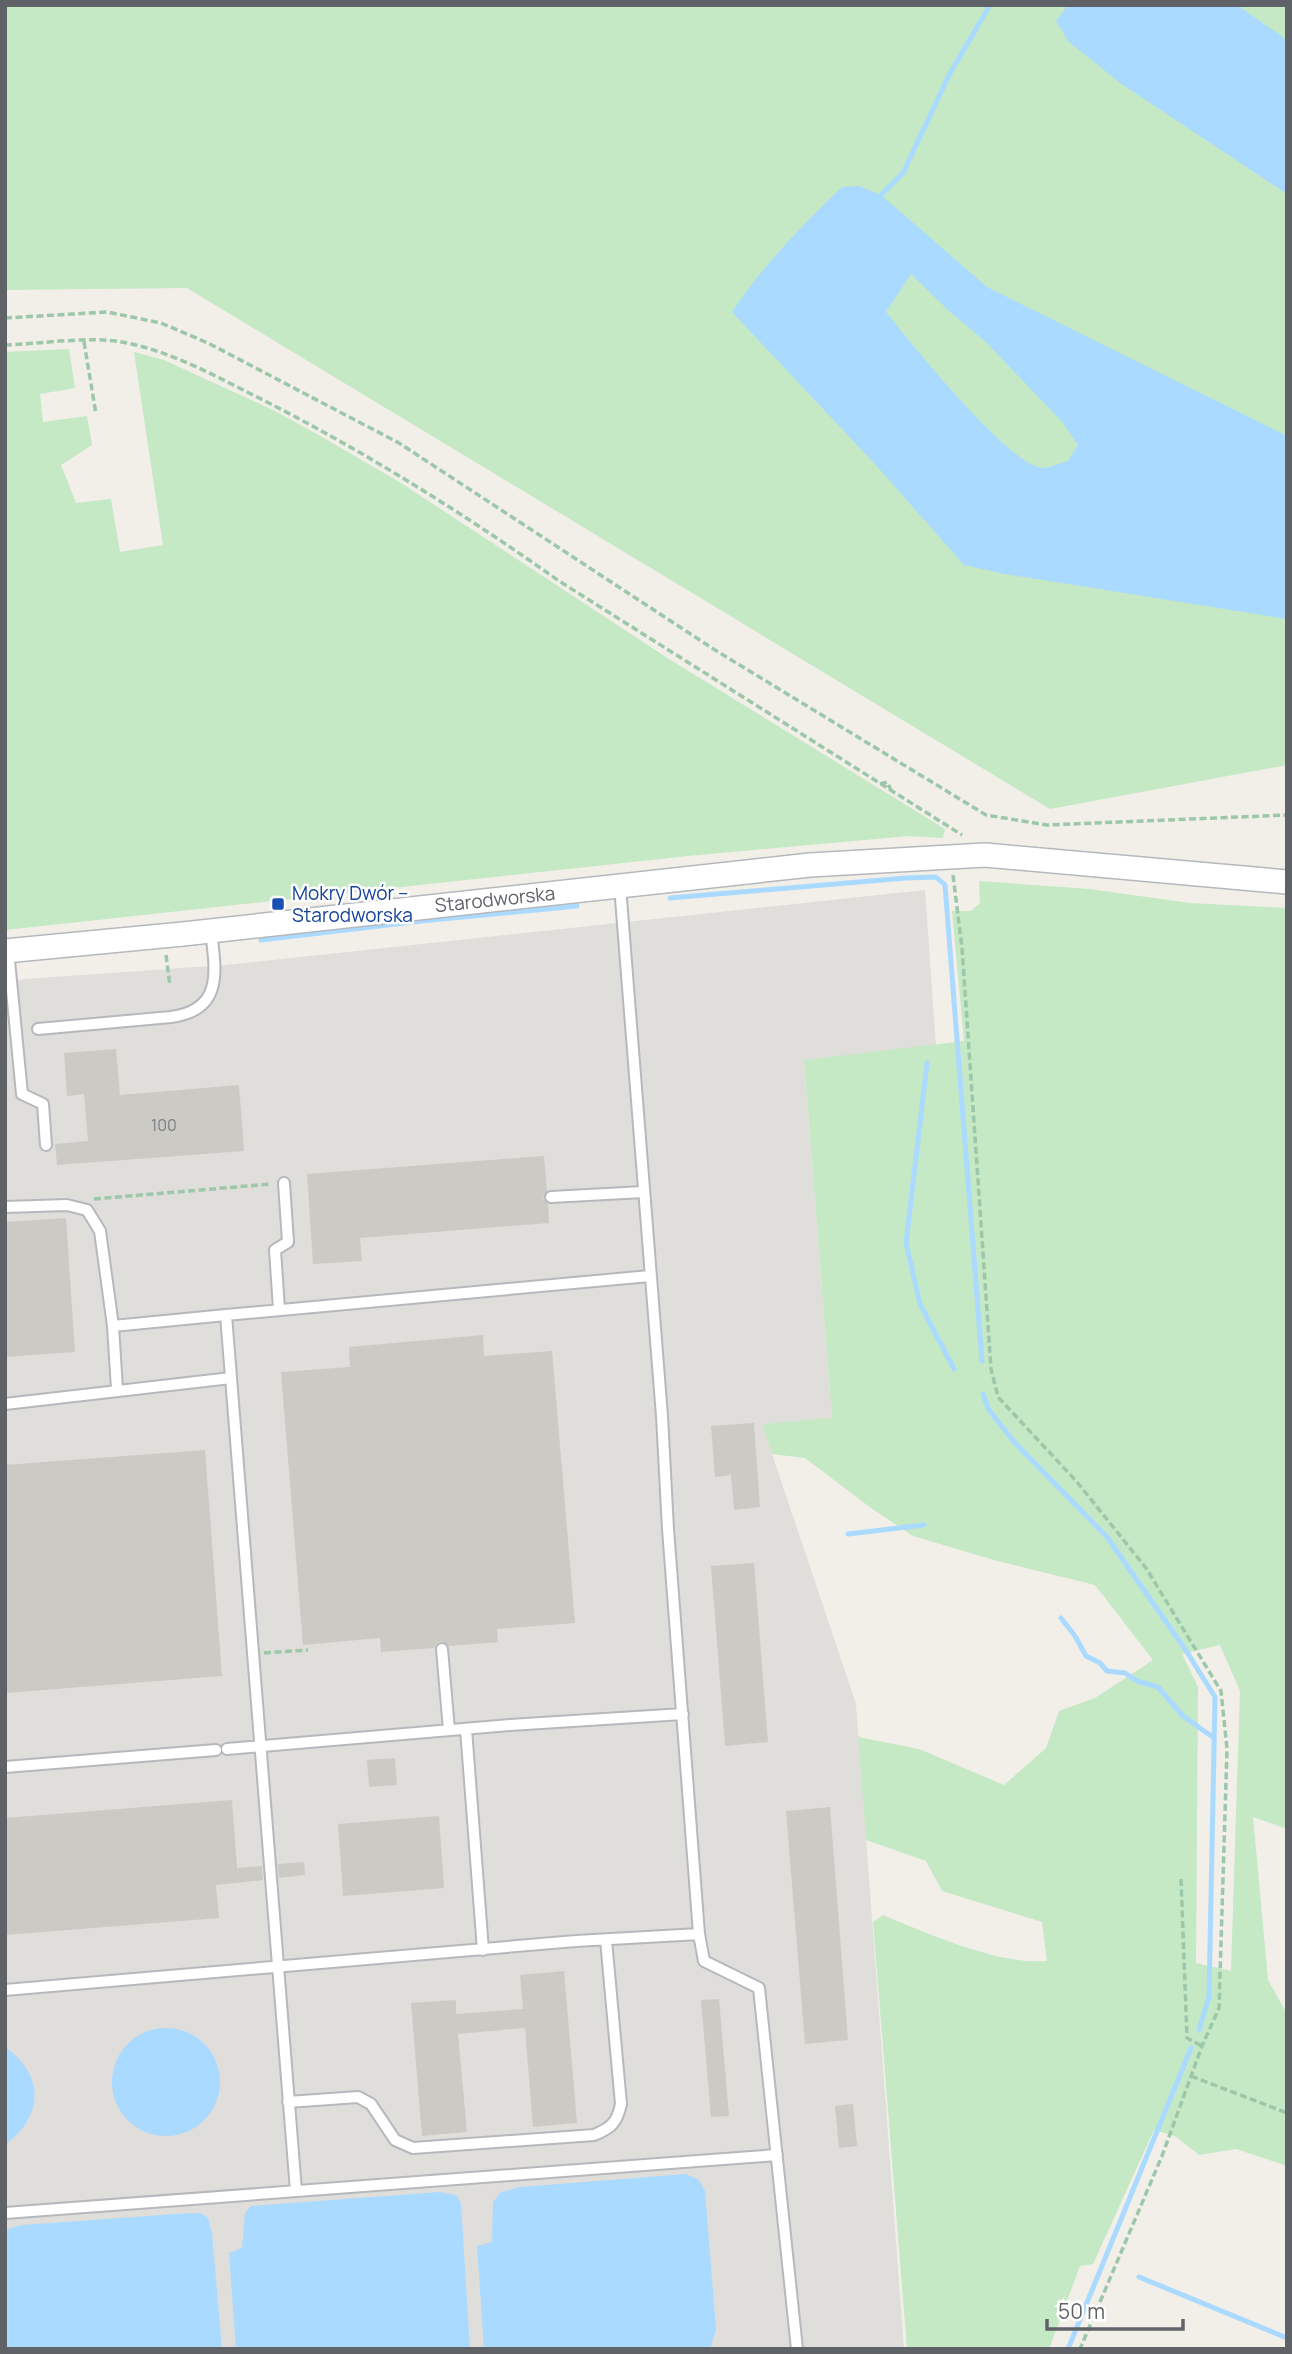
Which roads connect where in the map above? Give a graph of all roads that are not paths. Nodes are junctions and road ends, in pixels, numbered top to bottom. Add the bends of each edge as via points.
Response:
1 (1287, 883) edge
2 (620, 886) junction
3 (211, 931) junction
4 (7, 951) edge
5 (38, 1029) dead end
6 (46, 1144) dead end
7 (284, 1183) road end
8 (643, 1192) junction
9 (551, 1197) dead end
10 (5, 1207) edge
11 (650, 1276) junction
12 (279, 1309) junction
13 (226, 1315) junction
14 (113, 1326) junction
15 (231, 1378) junction
16 (117, 1389) junction
17 (5, 1404) edge
18 (442, 1648) dead end
19 (683, 1714) junction
20 (466, 1729) junction
21 (449, 1730) junction
22 (259, 1747) junction
23 (5, 1767) edge
24 (699, 1934) junction
25 (606, 1940) junction
26 (483, 1950) junction
27 (277, 1967) junction
28 (5, 1990) edge
29 (288, 2102) junction
30 (777, 2155) junction
31 (296, 2191) junction
32 (5, 2213) edge
33 (797, 2349) edge

1 - 2 street, Starodworska via 985,855 810,865
2 - 3 street, Starodworska
2 - 8 lane
3 - 4 street, Starodworska
3 - 5 lane via 213,988 199,1007 186,1015
4 - 6 lane via 22,1094 43,1104
7 - 12 lane via 288,1241 275,1250
8 - 9 lane
8 - 11 lane
10 - 14 lane via 67,1205 87,1210 100,1231
11 - 12 lane
11 - 19 lane
12 - 13 lane
13 - 14 lane
13 - 15 lane
14 - 16 lane
15 - 16 lane
15 - 22 lane
16 - 17 lane
18 - 21 lane
19 - 20 lane
19 - 24 lane
20 - 21 lane
20 - 26 lane
21 - 22 lane
22 - 23 lane
22 - 27 lane
24 - 25 lane
24 - 30 lane via 704,1961 759,1989
25 - 26 lane
25 - 29 lane via 621,2104 611,2128 594,2135 413,2148 395,2140 371,2104 358,2097
26 - 27 lane
27 - 28 lane
27 - 29 lane
29 - 31 lane
30 - 31 lane
30 - 33 lane
31 - 32 lane

